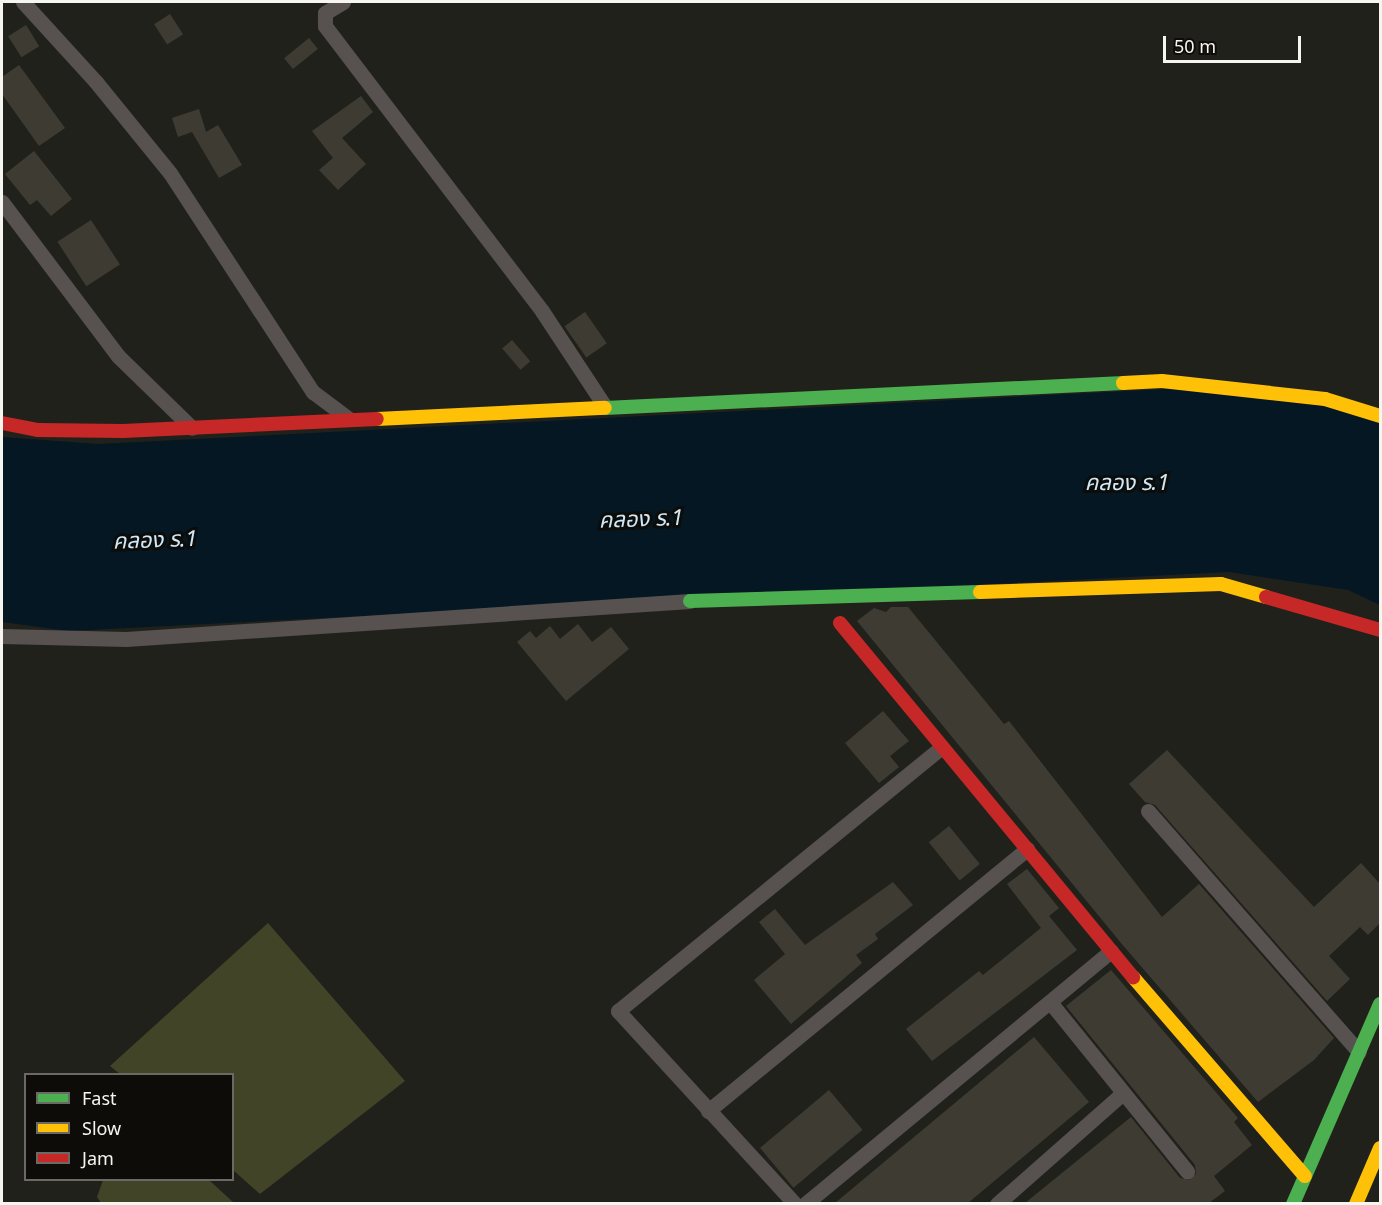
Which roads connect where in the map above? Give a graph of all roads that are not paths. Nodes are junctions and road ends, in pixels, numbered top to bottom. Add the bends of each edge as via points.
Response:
1 (23, 2) edge
2 (343, 2) edge
3 (2, 202) edge
4 (604, 405) junction
5 (1380, 416) edge
6 (349, 419) junction
7 (2, 423) edge
8 (192, 428) junction
9 (690, 602) joint
10 (840, 623) dead end
11 (1380, 630) edge
12 (2, 636) edge
13 (941, 748) junction
14 (1148, 811) dead end
15 (1027, 849) junction
16 (1111, 951) junction
17 (1050, 1002) junction
18 (1380, 1004) edge
19 (1359, 1052) junction
20 (1123, 1093) junction
21 (708, 1111) junction
22 (1380, 1148) edge
23 (1187, 1171) dead end
24 (1305, 1176) junction
25 (795, 1203) edge
26 (806, 1203) edge
27 (997, 1203) edge
28 (1293, 1203) edge
29 (1356, 1203) edge

1 - 6 street via 96,82 170,173 313,392
2 - 4 street via 326,14 325,26 542,311
3 - 8 street via 118,356
4 - 5 street via 1162,381 1325,399
4 - 6 street
6 - 8 street
7 - 8 street via 38,430
9 - 11 street via 1221,584
9 - 12 street via 126,639
10 - 13 street
13 - 15 street
13 - 21 street via 618,1011
14 - 19 street
15 - 16 street
15 - 21 street
16 - 17 street
16 - 24 street
17 - 20 street
17 - 26 street
18 - 19 street
19 - 24 street
20 - 23 street
20 - 27 street
21 - 25 street
22 - 29 street
24 - 28 street

